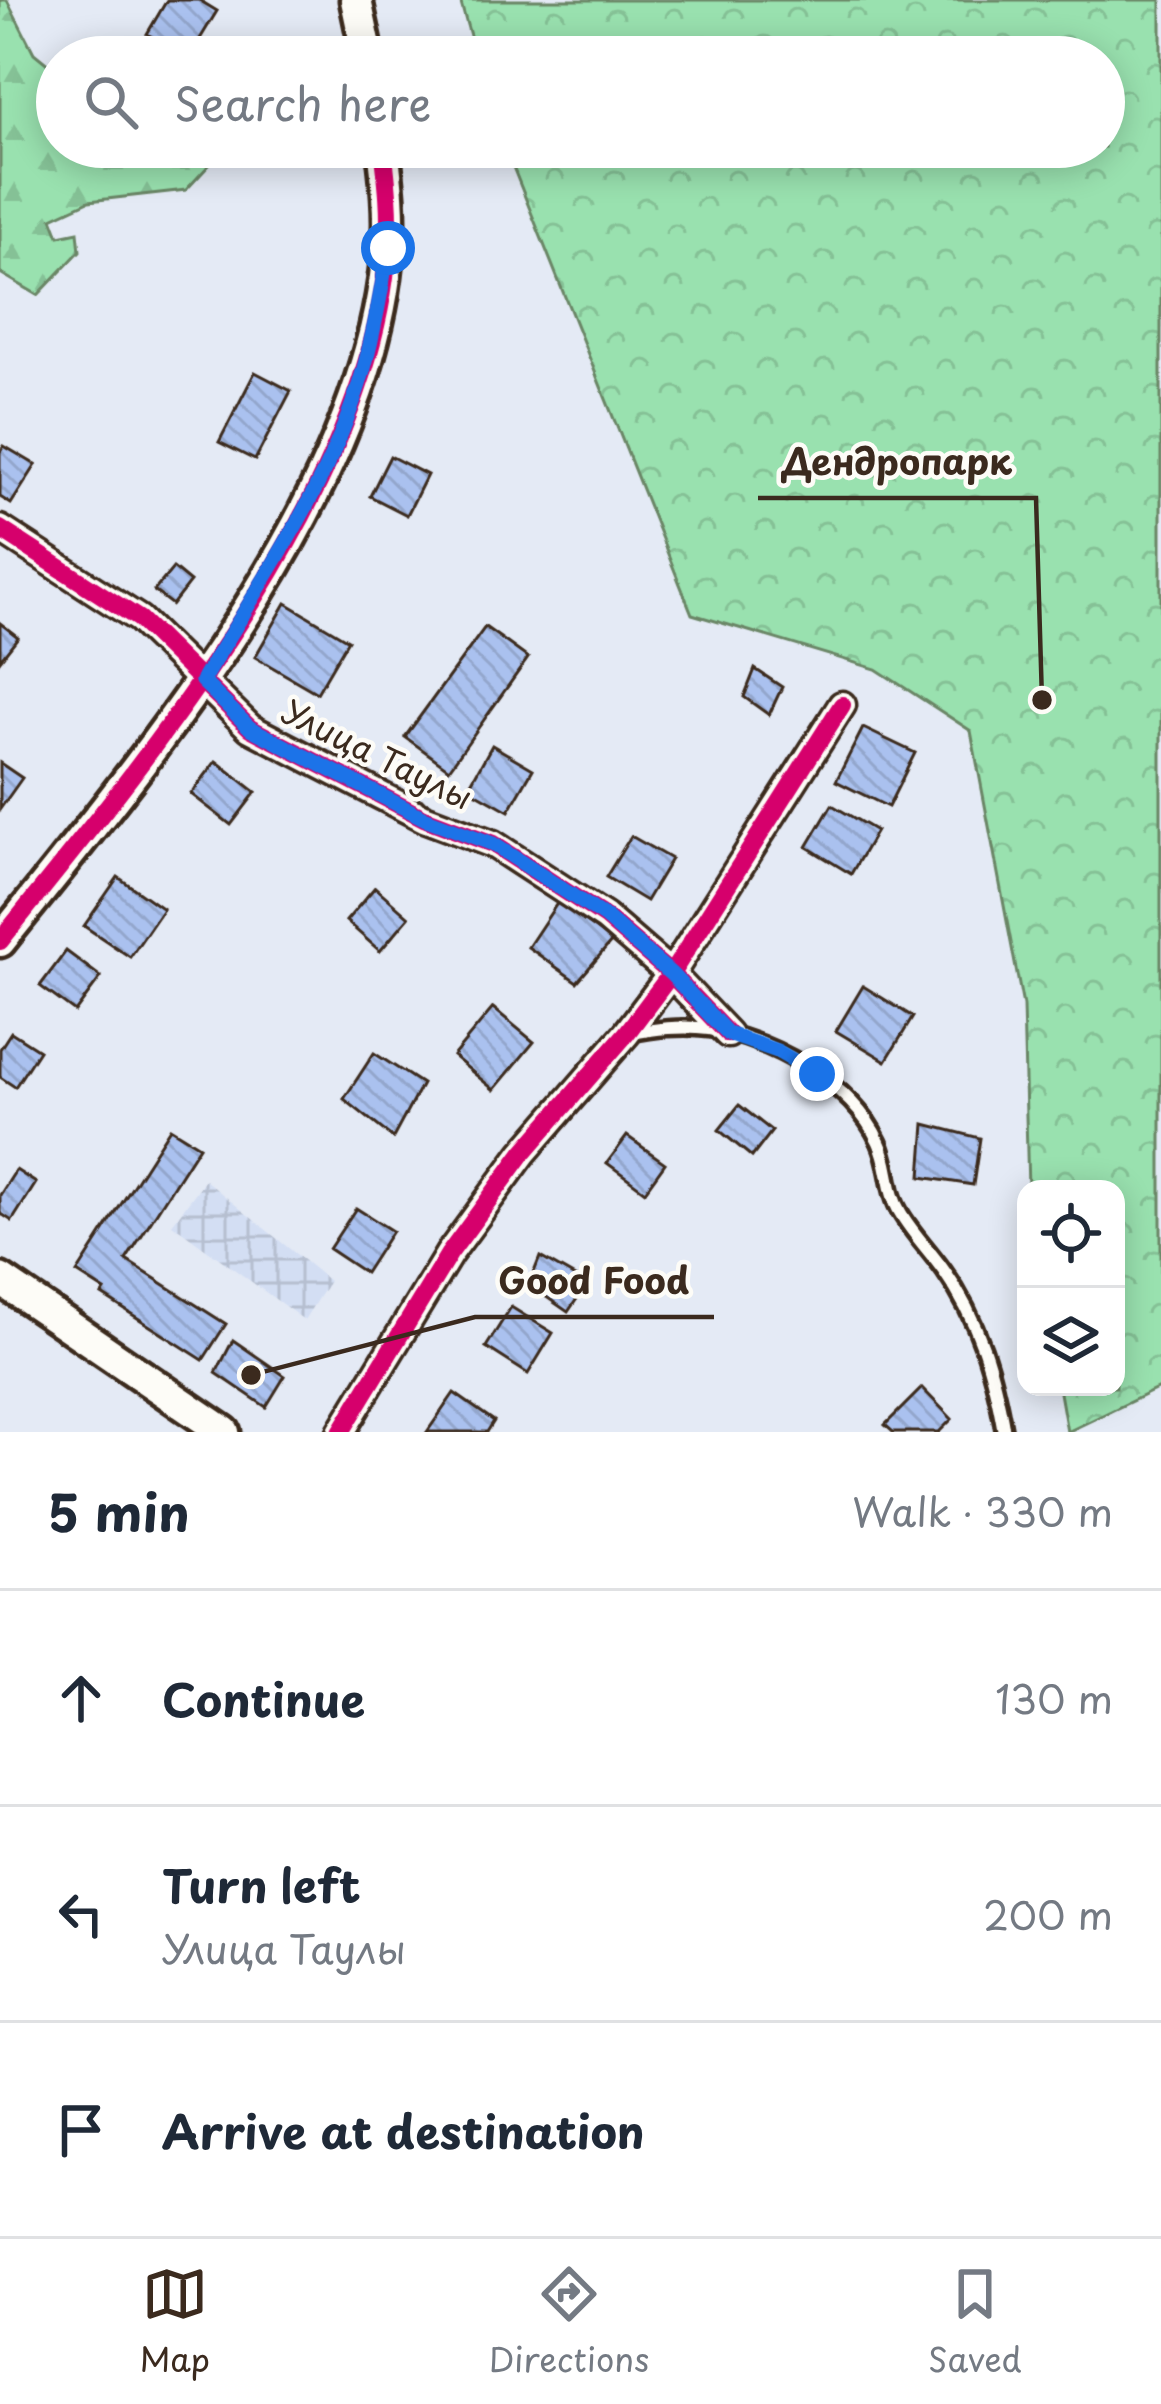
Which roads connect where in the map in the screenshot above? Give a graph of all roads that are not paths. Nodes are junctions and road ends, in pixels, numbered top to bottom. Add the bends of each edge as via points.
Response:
1 (356, 0) edge
2 (364, 36) edge
3 (384, 168) edge
4 (0, 529) edge
5 (202, 681) junction
6 (842, 705) dead end
7 (0, 941) edge
8 (671, 974) junction
9 (626, 1034) junction
10 (728, 1034) junction
11 (0, 1279) edge
12 (224, 1432) edge
13 (341, 1432) edge
14 (1004, 1432) edge

1 - 2 street
3 - 5 street via 388,248 359,386 297,523
4 - 5 street, Улица Таулы via 139,620
5 - 7 street
5 - 8 street, Улица Таулы via 250,728 424,818 493,844 605,917
6 - 8 street
8 - 9 street
8 - 10 street, Улица Таулы
9 - 10 lane, Улица Таулы
9 - 13 street via 449,1254
10 - 14 lane, Улица Таулы via 817,1074 880,1142 893,1201 975,1323
11 - 12 street

